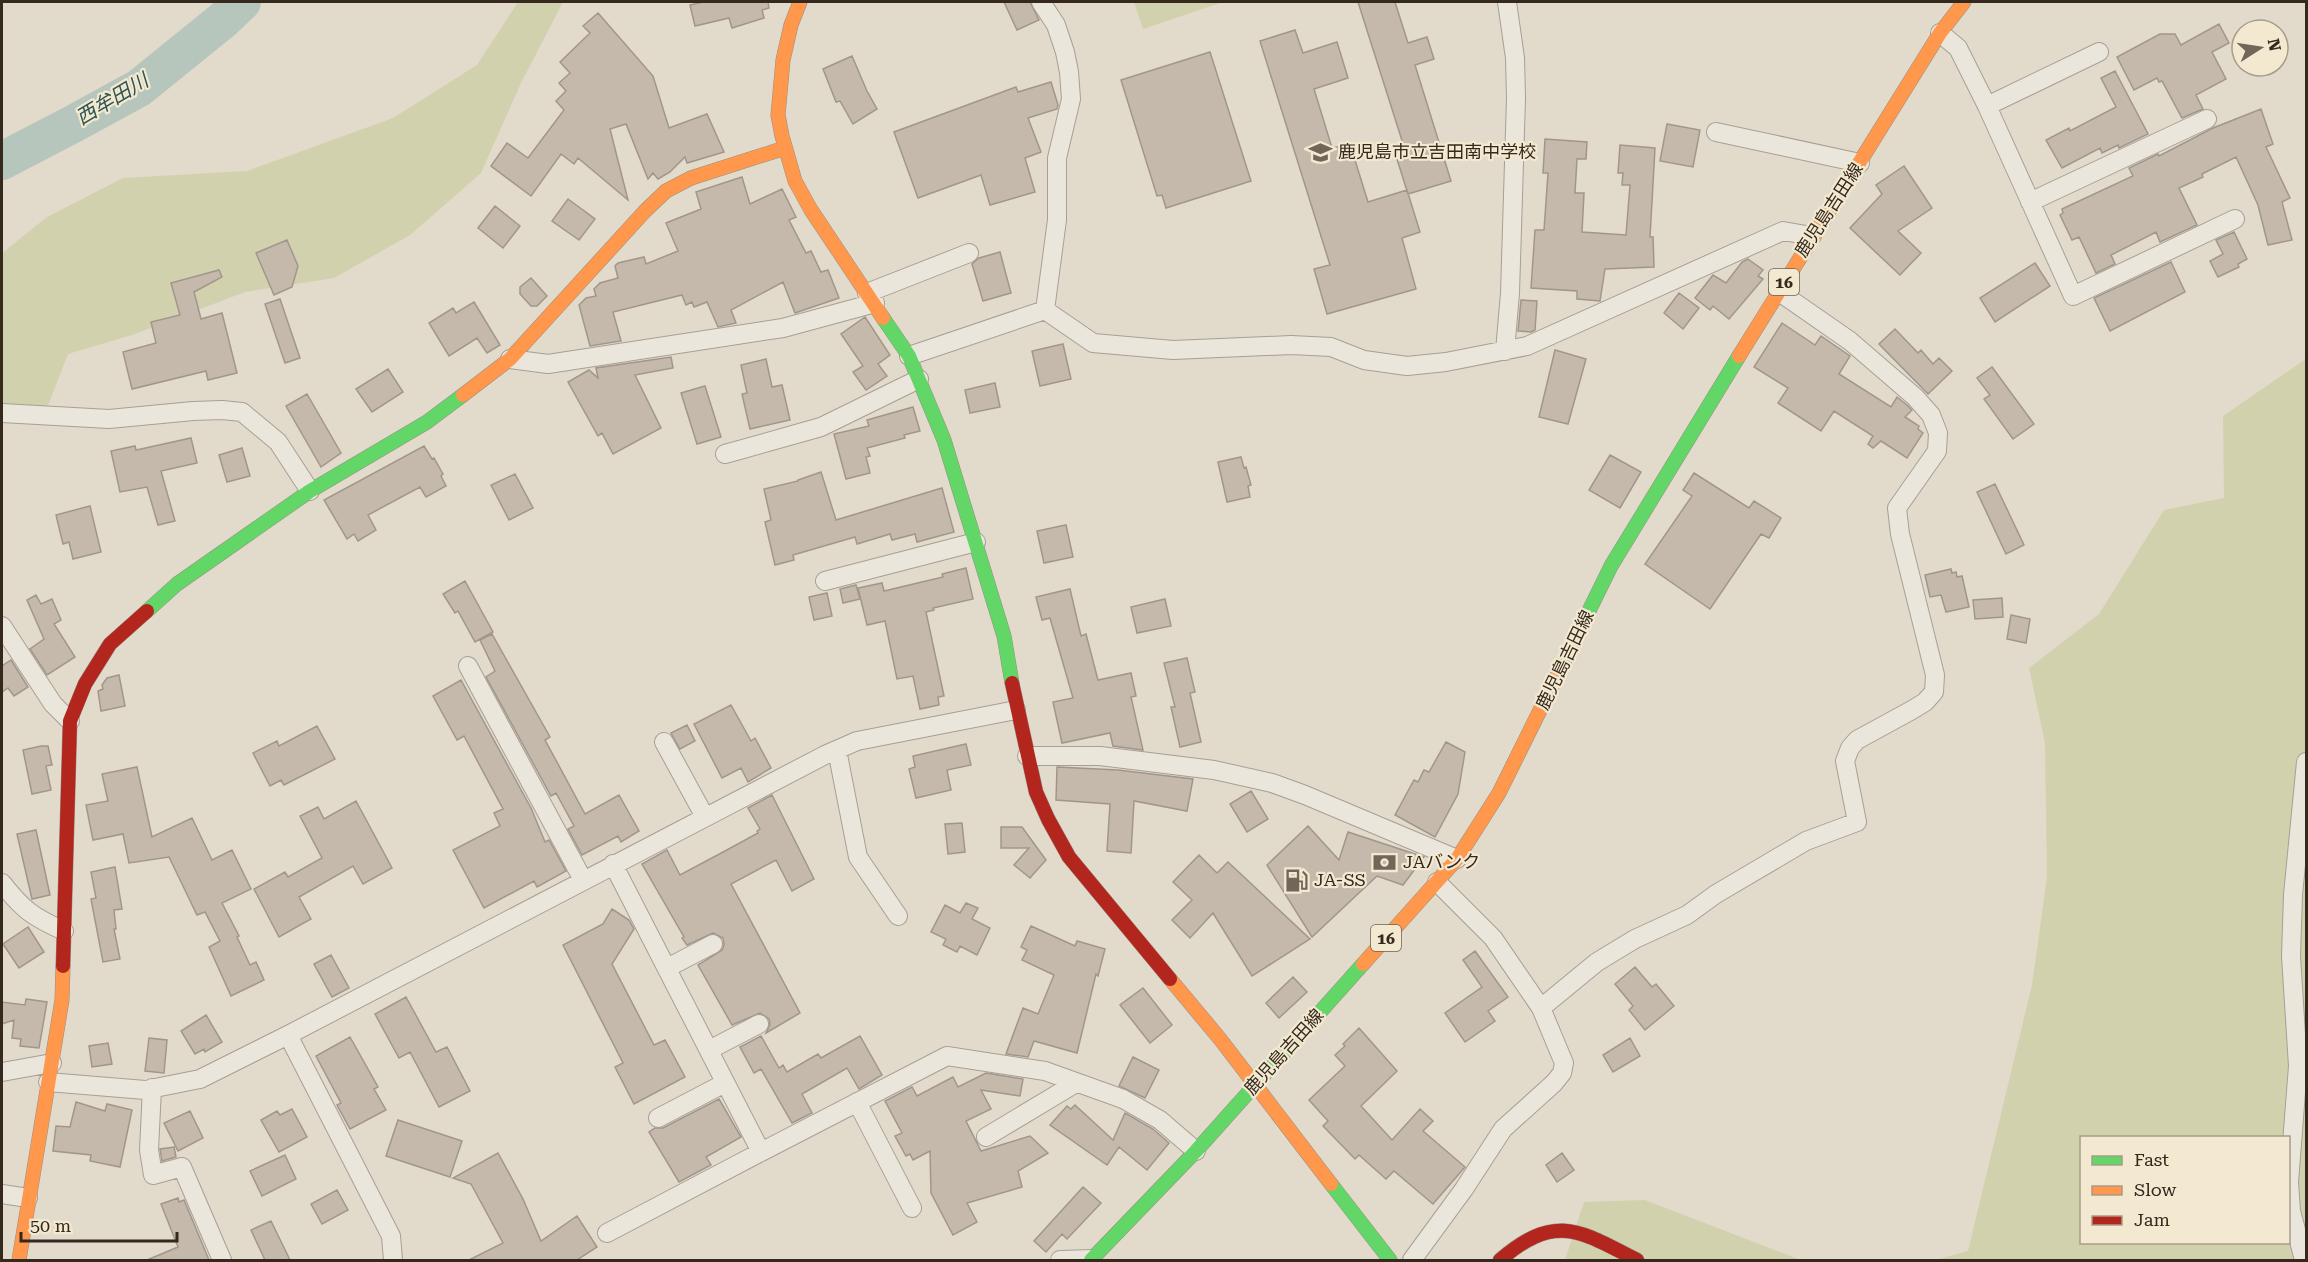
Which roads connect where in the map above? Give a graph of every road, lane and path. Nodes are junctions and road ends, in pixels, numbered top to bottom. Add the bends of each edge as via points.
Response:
1 (800, 2) edge
2 (1041, 2) edge
3 (1507, 2) edge
4 (1964, 2) edge
5 (1940, 33) junction
6 (2099, 52) dead end
7 (1987, 106) junction
8 (2207, 118) dead end
9 (1716, 132) dead end
10 (785, 148) junction
11 (1860, 163) junction
12 (2030, 202) junction
13 (2235, 219) dead end
14 (1812, 236) junction
15 (969, 253) dead end
16 (1778, 291) junction
17 (871, 298) junction
18 (1045, 310) junction
19 (1505, 351) junction
20 (909, 356) junction
21 (510, 359) junction
22 (919, 379) junction
23 (2, 412) edge
24 (725, 454) dead end
25 (310, 492) junction
26 (976, 542) junction
27 (825, 580) dead end
28 (2, 626) edge
29 (468, 666) dead end
30 (1016, 710) junction
31 (70, 721) junction
32 (664, 742) dead end
33 (837, 750) junction
34 (1027, 756) junction
35 (2307, 762) edge
36 (705, 817) junction
37 (1457, 859) junction
38 (614, 864) junction
39 (583, 880) junction
40 (1437, 882) junction
41 (2, 883) edge
42 (898, 916) dead end
43 (64, 931) junction
44 (713, 944) dead end
45 (667, 968) junction
46 (1541, 1008) junction
47 (759, 1024) dead end
48 (288, 1035) junction
49 (709, 1050) junction
50 (52, 1063) junction
51 (2, 1072) edge
52 (48, 1082) junction
53 (725, 1083) junction
54 (1076, 1083) junction
55 (1255, 1084) junction
56 (152, 1088) junction
57 (857, 1102) junction
58 (658, 1118) dead end
59 (986, 1137) dead end
60 (1196, 1151) junction
61 (761, 1152) junction
62 (2290, 1169) edge
63 (2, 1194) edge
64 (2290, 1196) edge
65 (28, 1198) junction
66 (912, 1208) dead end
67 (607, 1233) dead end
68 (19, 1260) edge
69 (222, 1260) edge
70 (393, 1260) edge
71 (1060, 1260) edge
72 (1091, 1260) edge
73 (1390, 1260) edge
74 (1412, 1260) edge
75 (1500, 1260) edge
76 (1637, 1260) edge
77 (2304, 1260) edge

1 - 10 street via 783,60 778,115
2 - 18 street via 1056,25 1065,52 1071,99 1057,158 1057,220
3 - 19 street via 1516,98
4 - 5 street, 鹿児島吉田線 / 16
5 - 7 street via 1958,48
5 - 11 street, 鹿児島吉田線 / 16
6 - 7 street
7 - 12 street
8 - 12 street
9 - 11 street
10 - 17 street via 795,181 811,210
10 - 21 street via 691,178 666,191
11 - 14 street, 鹿児島吉田線 / 16
12 - 13 street via 2073,297
14 - 16 street, 鹿児島吉田線 / 16
14 - 19 street via 1783,231 1527,346
15 - 17 street
16 - 37 street, 鹿児島吉田線 / 16 via 1611,566 1499,793
16 - 46 street via 1850,340 1915,398 1930,415 1938,434 1937,451 1897,508 1935,675 1934,692 1925,702 1857,740 1850,748 1845,761 1857,822 1806,841 1687,915 1616,950
17 - 20 street
17 - 21 street via 783,328 548,364
18 - 19 street via 1093,343 1104,344 1173,350 1331,347 1364,360 1407,366
18 - 20 street
20 - 22 street
21 - 25 street via 428,422
22 - 24 street via 821,428
22 - 26 street via 944,440
23 - 25 street via 109,419 193,411 242,412 278,442
25 - 31 street via 177,584 110,644 85,684
26 - 27 street
26 - 30 street via 1004,636
28 - 31 street via 53,704
29 - 39 street
30 - 33 street via 857,741
30 - 34 street
31 - 43 street
32 - 36 street
33 - 36 street
33 - 42 street via 858,857
34 - 37 street via 1100,756 1214,770 1272,783
34 - 55 street via 1036,792 1069,857
35 - 62 street via 2293,895 2291,956 2298,1066
36 - 38 street
37 - 40 street, 鹿児島吉田線 / 16
38 - 39 street
38 - 45 street
39 - 48 street
40 - 46 street via 1493,938
40 - 55 street, 鹿児島吉田線 / 16
41 - 43 street via 35,918
43 - 50 street via 62,1000
44 - 45 street
45 - 49 street
46 - 74 street via 1564,1063 1562,1073 1503,1129
47 - 49 street
48 - 56 street via 200,1078
48 - 70 street via 391,1236
49 - 53 street
50 - 51 street
50 - 52 street
52 - 56 street
52 - 65 street
53 - 58 street
53 - 61 street
54 - 57 street via 1045,1071 947,1056
54 - 59 street
54 - 60 street via 1123,1099 1160,1120
55 - 60 street, 鹿児島吉田線 / 16
55 - 73 street
56 - 69 street via 148,1150 153,1175 182,1167
57 - 61 street
57 - 66 street
60 - 72 street, 鹿児島吉田線 / 16
61 - 67 street
63 - 65 street
64 - 77 street
65 - 68 street
71 - 72 street
75 - 76 street via 1536,1235 1554,1231 1581,1233

